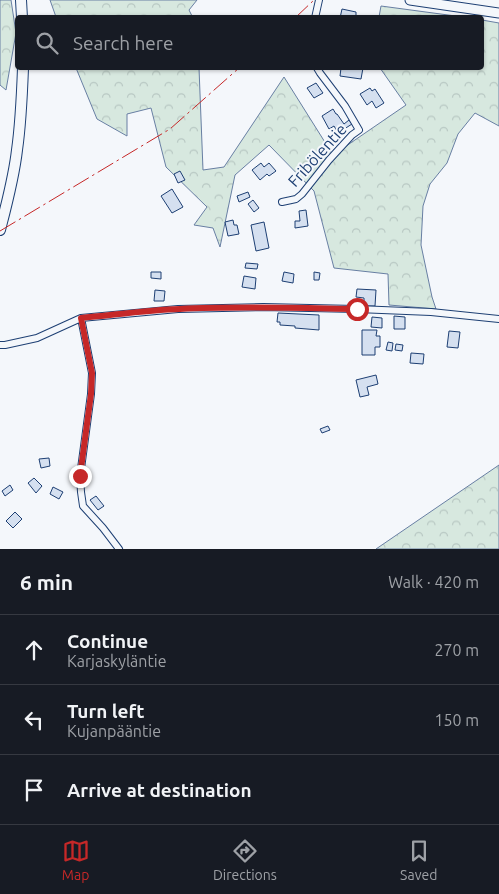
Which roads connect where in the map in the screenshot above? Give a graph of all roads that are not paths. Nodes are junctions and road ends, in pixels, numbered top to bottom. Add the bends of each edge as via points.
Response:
1 (21, 0) edge
2 (319, 0) edge
3 (410, 0) edge
4 (470, 4) edge
5 (499, 13) edge
6 (22, 15) edge
7 (316, 15) edge
8 (23, 70) edge
9 (318, 70) edge
10 (282, 202) dead end
11 (0, 230) edge
12 (81, 318) junction
13 (499, 319) edge
14 (0, 345) edge
15 (119, 549) edge

1 - 6 main road
2 - 7 street
3 - 4 main road
4 - 5 main road
8 - 11 main road via 17,150
9 - 10 street, Fribölentie via 359,130 352,134 302,194
12 - 13 street via 178,309 263,307 431,312
12 - 14 street via 37,338
12 - 15 street via 92,373 80,492 83,506

